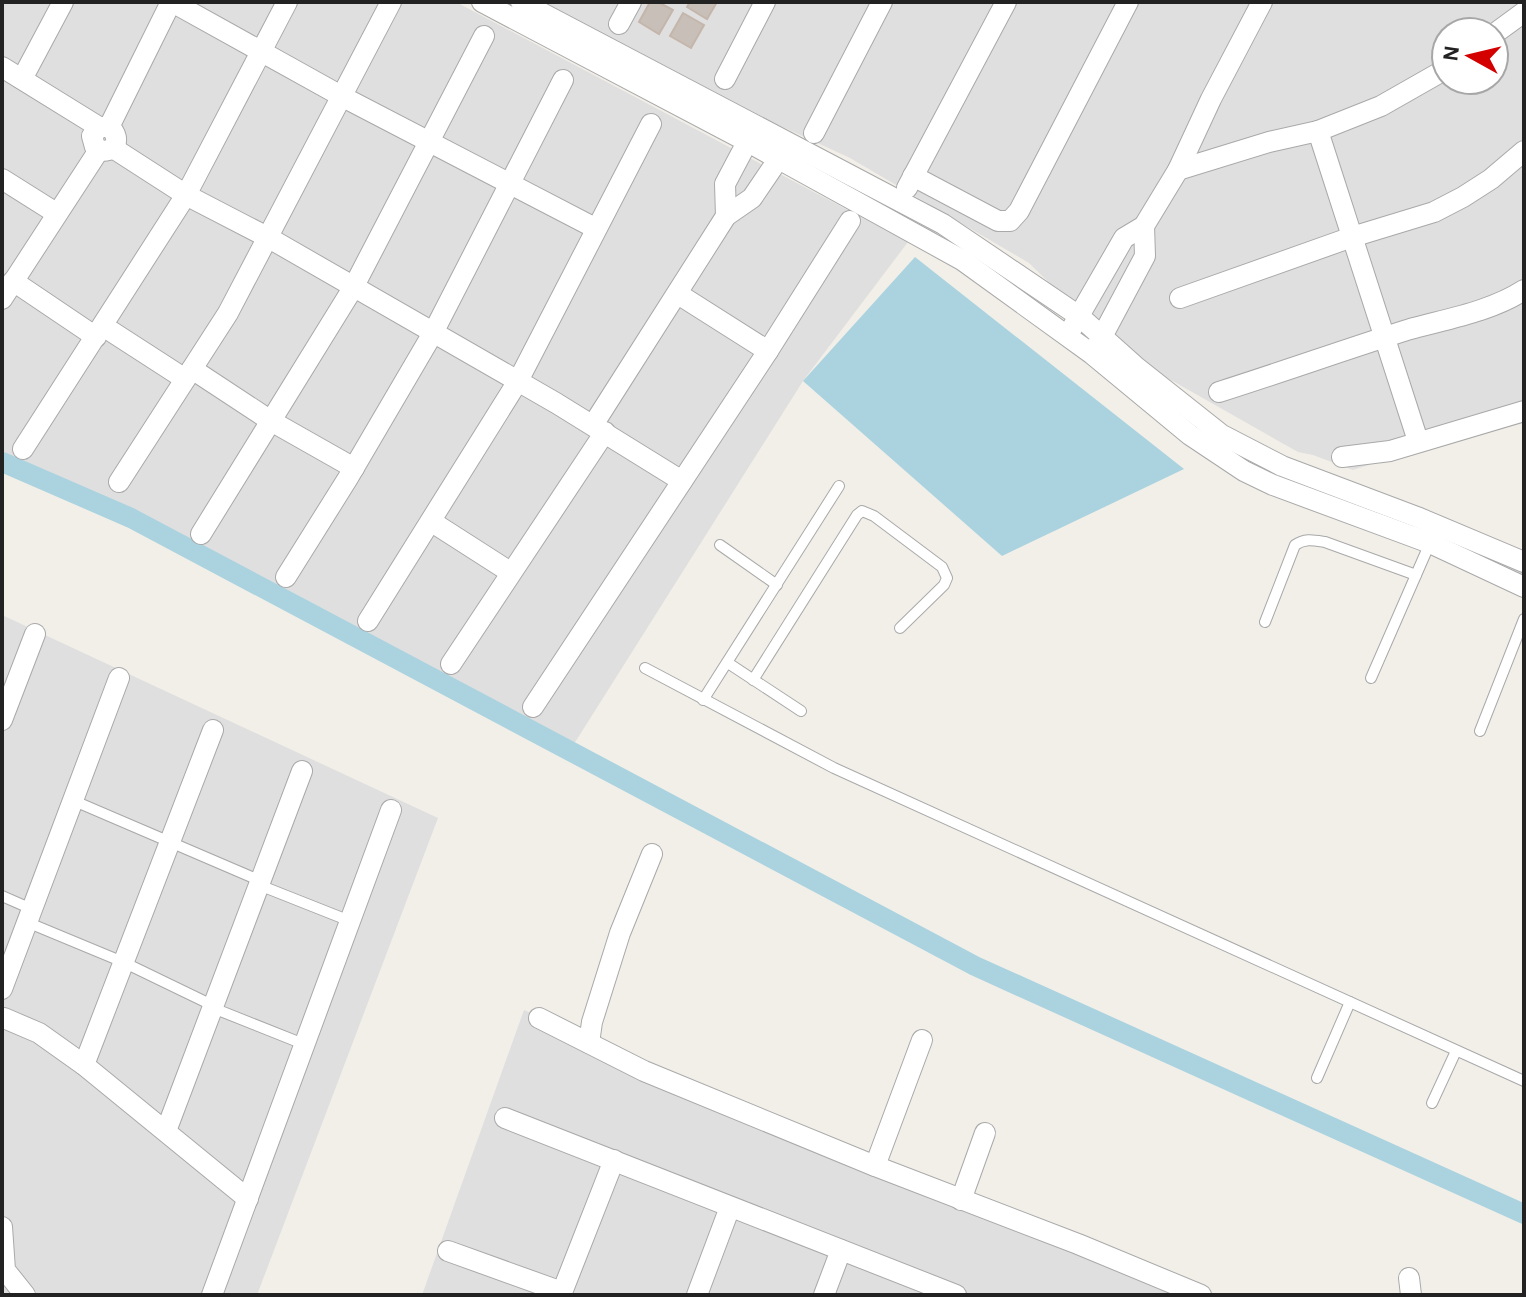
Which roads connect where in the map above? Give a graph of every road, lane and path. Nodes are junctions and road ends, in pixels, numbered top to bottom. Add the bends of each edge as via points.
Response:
1 (63, 2) edge
2 (171, 2) edge
3 (287, 2) edge
4 (391, 2) edge
5 (482, 2) edge
6 (521, 2) edge
7 (631, 2) edge
8 (765, 2) edge
9 (882, 2) edge
10 (1006, 2) edge
11 (1128, 2) edge
12 (1262, 2) edge
13 (619, 24) dead end
14 (484, 36) dead end
15 (261, 51) junction
16 (609, 58) junction
17 (8, 74) edge
18 (1430, 78) edge
19 (725, 79) dead end
20 (563, 80) dead end
21 (343, 97) junction
22 (651, 124) dead end
23 (104, 127) junction
24 (1318, 131) junction
25 (814, 133) dead end
26 (752, 134) junction
27 (429, 141) junction
28 (106, 149) junction
29 (784, 151) junction
30 (1524, 151) edge
31 (1178, 170) junction
32 (913, 176) junction
33 (2, 179) edge
34 (509, 182) junction
35 (186, 195) junction
36 (901, 201) junction
37 (56, 213) junction
38 (726, 216) junction
39 (890, 219) junction
40 (850, 221) dead end
41 (1144, 226) junction
42 (595, 228) junction
43 (1352, 237) junction
44 (269, 238) junction
45 (353, 288) junction
46 (1524, 290) edge
47 (6, 291) edge
48 (678, 294) junction
49 (1180, 298) dead end
50 (1079, 316) junction
51 (99, 331) junction
52 (433, 333) junction
53 (1103, 336) junction
54 (1067, 337) junction
55 (1384, 337) junction
56 (768, 351) junction
57 (1092, 354) junction
58 (188, 374) junction
59 (518, 381) junction
60 (1219, 392) dead end
61 (1524, 411) edge
62 (271, 421) junction
63 (599, 429) junction
64 (1418, 441) junction
65 (23, 449) dead end
66 (1342, 457) dead end
67 (354, 468) junction
68 (1277, 476) junction
69 (682, 481) junction
70 (119, 482) dead end
71 (839, 486) dead end
72 (432, 522) junction
73 (201, 534) dead end
74 (1430, 543) junction
75 (720, 545) dead end
76 (1524, 562) edge
77 (510, 572) junction
78 (1416, 575) junction
79 (286, 577) dead end
80 (777, 585) junction
81 (1524, 587) edge
82 (1524, 619) edge
83 (368, 621) dead end
84 (1265, 622) dead end
85 (900, 628) dead end
86 (35, 634) dead end
87 (728, 663) junction
88 (451, 664) dead end
89 (645, 668) dead end
90 (119, 678) dead end
91 (1371, 678) dead end
92 (753, 680) junction
93 (703, 700) junction
94 (533, 707) dead end
95 (801, 711) dead end
96 (2, 720) edge
97 (213, 730) dead end
98 (1480, 731) dead end
99 (302, 771) dead end
100 (72, 800) junction
101 (391, 810) dead end
102 (170, 840) junction
103 (652, 854) dead end
104 (260, 883) junction
105 (2, 896) edge
106 (31, 916) junction
107 (350, 921) junction
108 (123, 962) junction
109 (2, 989) edge
110 (1350, 1002) junction
111 (213, 1007) junction
112 (3, 1015) edge
113 (539, 1018) dead end
114 (922, 1040) dead end
115 (589, 1043) junction
116 (306, 1045) junction
117 (1456, 1051) junction
118 (84, 1065) junction
119 (1317, 1078) dead end
120 (1524, 1081) edge
121 (1432, 1103) dead end
122 (505, 1118) dead end
123 (166, 1131) junction
124 (985, 1133) dead end
125 (614, 1160) junction
126 (875, 1166) junction
127 (248, 1199) junction
128 (961, 1200) junction
129 (730, 1207) junction
130 (2, 1227) edge
131 (841, 1250) junction
132 (448, 1251) dead end
133 (4, 1275) edge
134 (561, 1294) edge
135 (25, 1295) edge
136 (212, 1295) edge
137 (697, 1295) edge
138 (824, 1295) edge
139 (955, 1295) edge
140 (1201, 1295) edge

1 - 17 street
2 - 15 street
2 - 23 street
3 - 15 street
4 - 21 street
5 - 16 street
6 - 16 street
7 - 13 street
8 - 19 street
9 - 25 street
10 - 32 street
11 - 32 street via 1010,221 998,221
12 - 31 street
14 - 27 street
15 - 21 street
15 - 35 street
16 - 26 street
17 - 23 street
18 - 24 street via 1381,106
20 - 34 street
21 - 27 street
21 - 44 street
22 - 42 street
23 - 28 street via 92,142
24 - 31 street
24 - 43 street
26 - 29 street
26 - 38 street via 725,184
27 - 34 street
27 - 45 street
28 - 35 street
28 - 37 street
29 - 36 street
29 - 38 street via 752,198
29 - 39 street
30 - 43 street via 1491,179 1444,207
31 - 41 street
32 - 36 street
33 - 37 street
34 - 42 street
34 - 52 street
35 - 44 street
35 - 51 street
36 - 39 street
36 - 50 street via 971,241
37 - 47 street
38 - 48 street
39 - 54 street via 962,260
40 - 56 street
41 - 50 street via 1124,238
41 - 53 street via 1145,256
42 - 59 street
43 - 49 street
43 - 55 street
44 - 45 street
44 - 58 street
45 - 52 street
45 - 62 street
46 - 55 street via 1487,307
47 - 51 street
48 - 56 street
48 - 63 street
50 - 53 street
50 - 54 street
51 - 58 street
51 - 65 street
52 - 59 street
52 - 67 street
53 - 57 street
53 - 68 street
54 - 57 street
55 - 60 street
55 - 64 street
56 - 69 street
57 - 68 street via 1217,455
58 - 62 street
58 - 70 street
59 - 63 street
59 - 72 street
61 - 64 street
62 - 67 street
62 - 73 street
63 - 69 street
63 - 77 street
64 - 66 street via 1390,451
67 - 79 street
68 - 74 street via 1334,507
68 - 76 street via 1358,496
69 - 94 street
71 - 80 lane
72 - 77 street
72 - 83 street
74 - 78 lane
74 - 81 street
75 - 80 lane
77 - 88 street
78 - 84 lane via 1325,542 1300,541
78 - 91 lane
80 - 87 lane
82 - 98 lane
85 - 92 lane via 947,578 942,567 862,511
86 - 96 street
87 - 92 lane
87 - 93 lane
89 - 93 lane
90 - 100 street
92 - 95 lane
93 - 110 lane via 834,768
97 - 102 street
99 - 104 street
100 - 102 lane
100 - 106 street
101 - 107 street
102 - 104 lane
102 - 108 street
103 - 115 street via 620,933
104 - 107 lane
104 - 111 street
105 - 106 lane
106 - 108 lane
106 - 109 street
107 - 116 street
108 - 111 lane
108 - 118 street
110 - 117 lane
110 - 119 lane
111 - 116 lane
111 - 123 street
112 - 118 street
113 - 115 street
114 - 126 street
115 - 126 street
116 - 127 street
117 - 120 lane
117 - 121 lane
118 - 123 street
122 - 125 street
123 - 127 street
124 - 128 street
125 - 129 street
125 - 134 street
126 - 128 street
127 - 136 street
128 - 140 street
129 - 131 street
129 - 137 street
130 - 133 street
131 - 138 street
131 - 139 street
132 - 134 street
133 - 135 street

